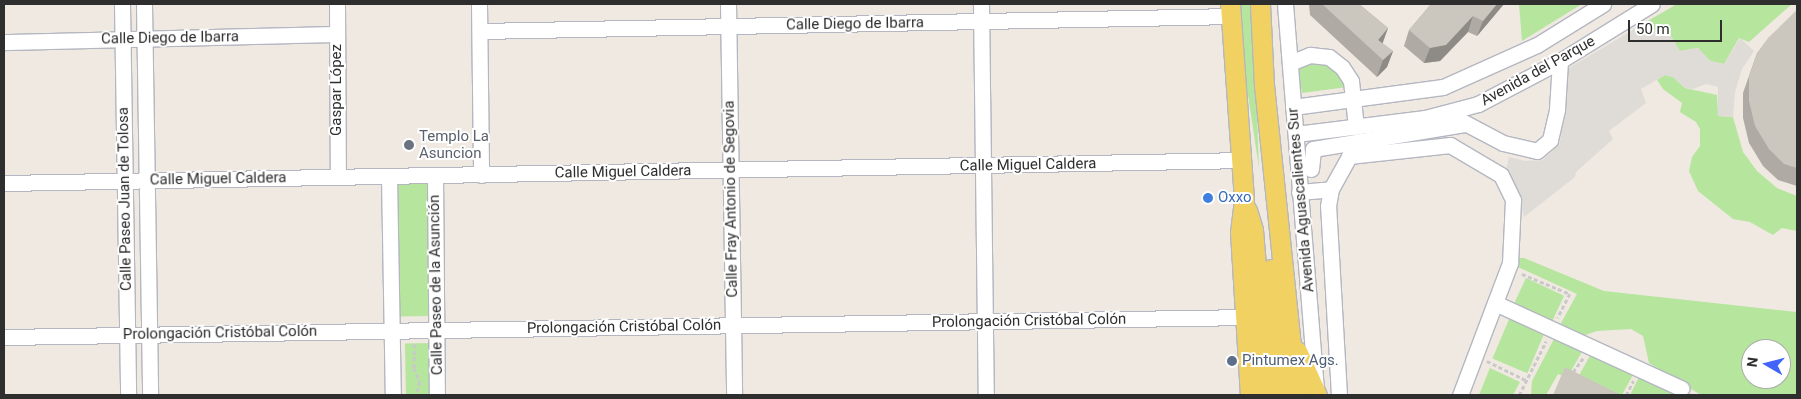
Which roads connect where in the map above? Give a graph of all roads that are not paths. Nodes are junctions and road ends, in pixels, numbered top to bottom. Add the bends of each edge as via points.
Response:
1 (122, 4) edge
2 (144, 4) edge
3 (337, 4) edge
4 (479, 4) edge
5 (728, 4) edge
6 (981, 4) edge
7 (1260, 4) edge
8 (1285, 4) edge
9 (1603, 4) edge
10 (1652, 4) edge
11 (1230, 10) edge
12 (981, 22) junction
13 (728, 26) junction
14 (480, 31) junction
15 (337, 34) junction
16 (144, 38) junction
17 (122, 39) junction
18 (4, 42) edge
19 (1560, 61) junction
20 (1290, 63) junction
21 (1264, 85) junction
22 (1353, 100) junction
23 (1293, 107) junction
24 (1448, 114) junction
25 (1466, 124) junction
26 (1356, 127) junction
27 (1427, 132) junction
28 (1296, 134) junction
29 (1242, 160) junction
30 (983, 166) junction
31 (1311, 169) dead end
32 (730, 170) junction
33 (481, 175) junction
34 (390, 176) junction
35 (435, 176) junction
36 (338, 177) junction
37 (125, 181) junction
38 (147, 181) junction
39 (4, 183) edge
40 (1331, 190) junction
41 (1300, 192) junction
42 (1244, 200) junction
43 (1494, 303) junction
44 (1245, 317) junction
45 (1310, 318) junction
46 (1335, 319) junction
47 (985, 322) junction
48 (733, 325) junction
49 (392, 330) junction
50 (437, 330) junction
51 (149, 334) junction
52 (128, 335) junction
53 (4, 336) edge
54 (1290, 336) junction
55 (1681, 388) dead end
56 (128, 395) edge
57 (150, 395) edge
58 (393, 395) edge
59 (437, 395) edge
60 (734, 395) edge
61 (986, 395) edge
62 (1250, 395) edge
63 (1267, 395) edge
64 (1281, 395) edge
65 (1296, 395) edge
66 (1317, 395) edge
67 (1339, 395) edge
68 (1460, 395) edge

1 - 17 street, Calle Paseo Juan de Tolosa
2 - 16 street, Calle Paseo Juan de Tolosa
3 - 15 street, Gaspar López
4 - 14 street
5 - 13 street, Calle Fray Antonio de Segovia
6 - 12 street
7 - 21 main road, Avenida Aguascalientes Sur
8 - 20 street, Avenida Aguascalientes Sur
9 - 22 street, Avenida del Parque via 1537,45 1470,76 1415,93
10 - 19 street, Avenida del Parque
11 - 12 street, Calle Diego de Ibarra
11 - 29 main road
12 - 13 street, Calle Diego de Ibarra
12 - 30 street
13 - 14 street, Calle Diego de Ibarra
13 - 32 street, Calle Fray Antonio de Segovia
14 - 33 street
15 - 16 street, Calle Diego de Ibarra
15 - 36 street, Gaspar López
16 - 17 street, Calle Diego de Ibarra
16 - 38 street, Calle Paseo Juan de Tolosa
17 - 18 street, Calle Diego de Ibarra
17 - 37 street, Calle Paseo Juan de Tolosa
19 - 24 street, Avenida del Parque via 1478,104
19 - 25 street via 1557,110 1550,140 1537,151 1503,143
20 - 22 street via 1310,56 1329,57 1351,82
20 - 23 street, Avenida Aguascalientes Sur
21 - 54 main road, Avenida Aguascalientes Sur
21 - 64 main road, Avenida Aguascalientes Sur via 1268,207
22 - 23 street, Avenida del Parque
22 - 26 street
23 - 28 street, Avenida Aguascalientes Sur
24 - 25 street
24 - 27 street, Avenida del Parque
25 - 27 street
26 - 27 street, Avenida del Parque
26 - 28 street, Avenida del Parque
27 - 31 street via 1313,150
27 - 40 street via 1349,156
27 - 43 street via 1500,175 1514,200 1510,263
28 - 41 street, Avenida Aguascalientes Sur
29 - 30 street, Calle Miguel Caldera
29 - 42 main road
30 - 32 street, Calle Miguel Caldera
30 - 47 street
32 - 33 street, Calle Miguel Caldera
32 - 48 street, Calle Fray Antonio de Segovia
33 - 35 street, Calle Miguel Caldera
34 - 35 street, Calle Miguel Caldera
34 - 36 street, Calle Miguel Caldera
34 - 49 street
35 - 50 street, Calle Paseo de la Asunción
36 - 38 street, Calle Miguel Caldera
37 - 38 street, Calle Miguel Caldera
37 - 39 street, Calle Miguel Caldera
37 - 52 street, Calle Paseo Juan de Tolosa
38 - 51 street, Calle Paseo Juan de Tolosa
40 - 41 street
40 - 46 street via 1328,206
41 - 45 street, Avenida Aguascalientes Sur
42 - 44 main road via 1240,232
42 - 63 main road via 1253,230
43 - 55 street
43 - 68 street
44 - 47 street, Prolongación Cristóbal Colón
44 - 62 main road
45 - 46 street
45 - 66 street, Avenida Aguascalientes Sur
46 - 67 street
47 - 48 street, Prolongación Cristóbal Colón
47 - 61 street
48 - 50 street, Prolongación Cristóbal Colón
48 - 60 street, Calle Fray Antonio de Segovia
49 - 50 street, Prolongación Cristóbal Colón
49 - 51 street, Prolongación Cristóbal Colón
49 - 58 street
50 - 59 street, Calle Paseo de la Asunción
51 - 52 street, Prolongación Cristóbal Colón
51 - 57 street, Calle Paseo Juan de Tolosa
52 - 53 street, Prolongación Cristóbal Colón
52 - 56 street, Calle Paseo Juan de Tolosa
54 - 65 main road, Avenida Aguascalientes Sur
54 - 66 main road

